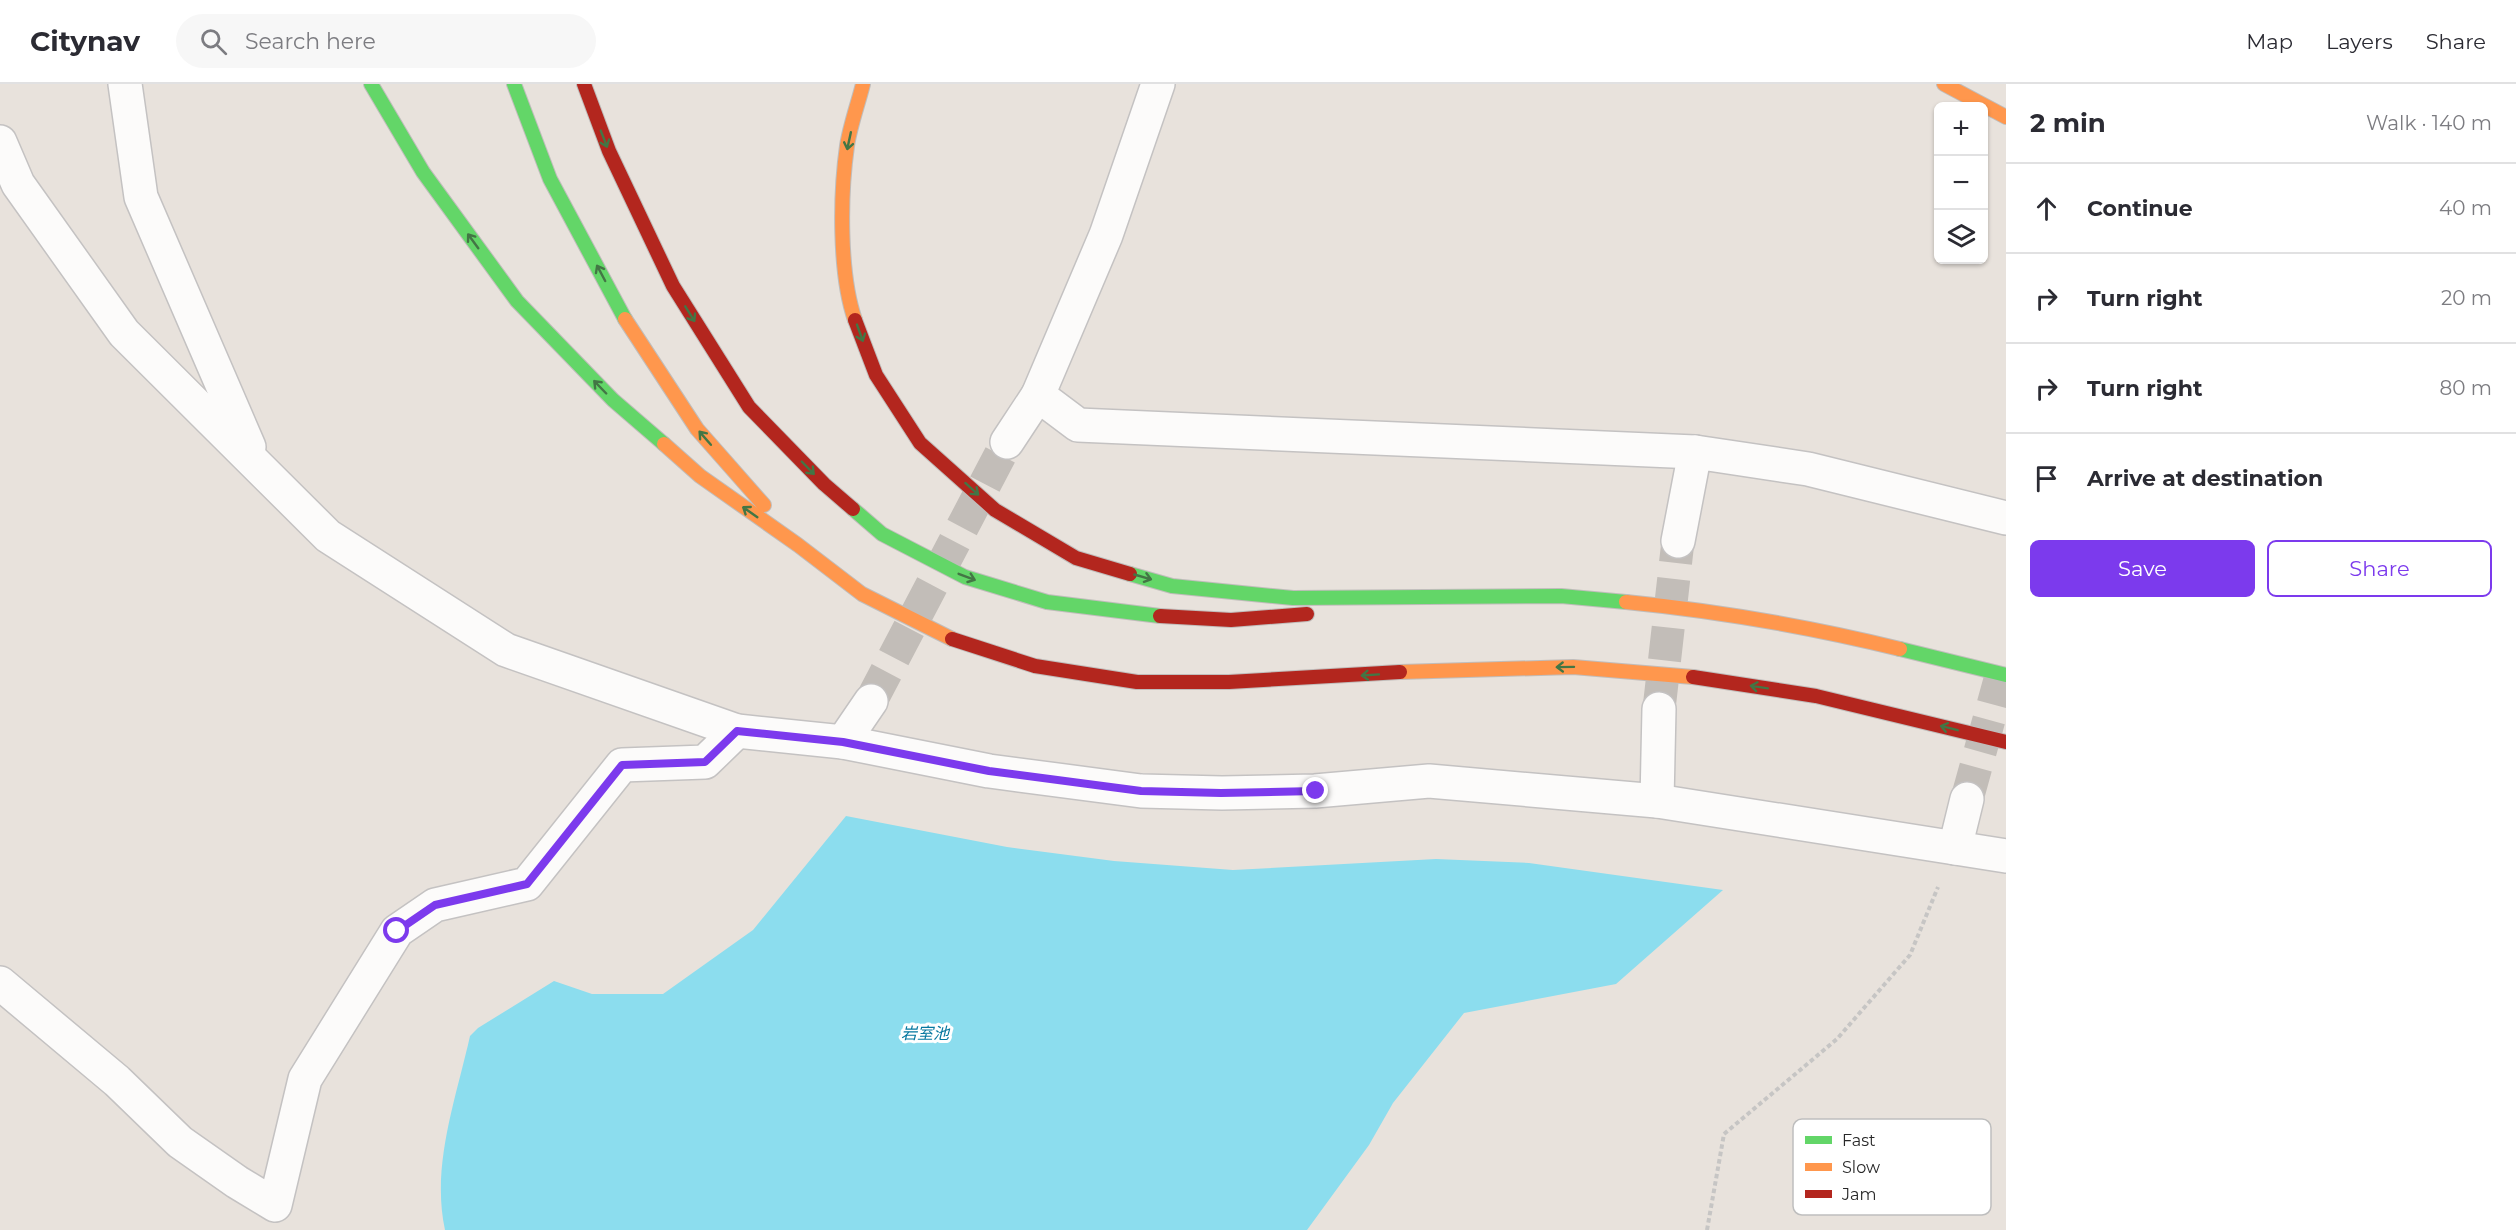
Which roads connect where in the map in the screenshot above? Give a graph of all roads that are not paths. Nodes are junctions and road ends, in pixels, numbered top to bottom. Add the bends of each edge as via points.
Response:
1 (125, 84) edge
2 (370, 84) edge
3 (514, 84) edge
4 (584, 84) edge
5 (863, 84) edge
6 (1158, 84) edge
7 (1944, 84) edge
8 (2006, 117) edge
9 (0, 142) edge
10 (1038, 395) junction
11 (1007, 442) tunnel mouth
12 (1695, 452) junction
13 (255, 462) junction
14 (2006, 518) edge
15 (1678, 541) tunnel mouth
16 (798, 545) junction
17 (1427, 598) junction
18 (1338, 611) dead end
19 (1317, 614) dead end
20 (2006, 675) edge
21 (871, 701) tunnel mouth
22 (1659, 709) tunnel mouth
23 (737, 731) junction
24 (843, 742) junction
25 (2006, 742) edge
26 (1967, 799) tunnel mouth
27 (1657, 801) junction
28 (1955, 848) junction
29 (2006, 856) edge
30 (0, 983) edge

1 - 13 street via 141,197
16 -> 2 highway via 692,469 613,400 517,302 423,172
16 -> 3 highway via 697,429 625,319 550,179
4 -> 19 highway via 609,151 673,286 749,407 824,484 882,534 965,577 1047,602 1140,615 1231,620
5 -> 17 highway via 847,146 842,224 849,302 876,375 920,443 995,510 1077,558 1173,586 1293,598
6 - 10 street via 1106,235
7 - 8 highway
9 - 13 street via 18,184 124,333
10 - 11 street
10 - 12 street via 1078,424
12 - 14 street via 1808,470
12 - 15 street
13 - 23 street via 328,536 506,650
25 -> 16 highway via 1816,696 1698,678 1573,667 1229,682 1137,682 1035,666 933,631 862,594
17 - 18 highway
17 - 20 highway via 1561,596 1704,610 1847,636
21 - 24 street
22 - 27 street
23 - 24 street
23 - 30 street via 705,762 622,765 527,884 435,905 397,931 305,1079 275,1205 180,1142 117,1081
24 - 27 street via 989,771 1141,791 1316,791 1429,781
26 - 28 street
27 - 28 street
28 - 29 street

